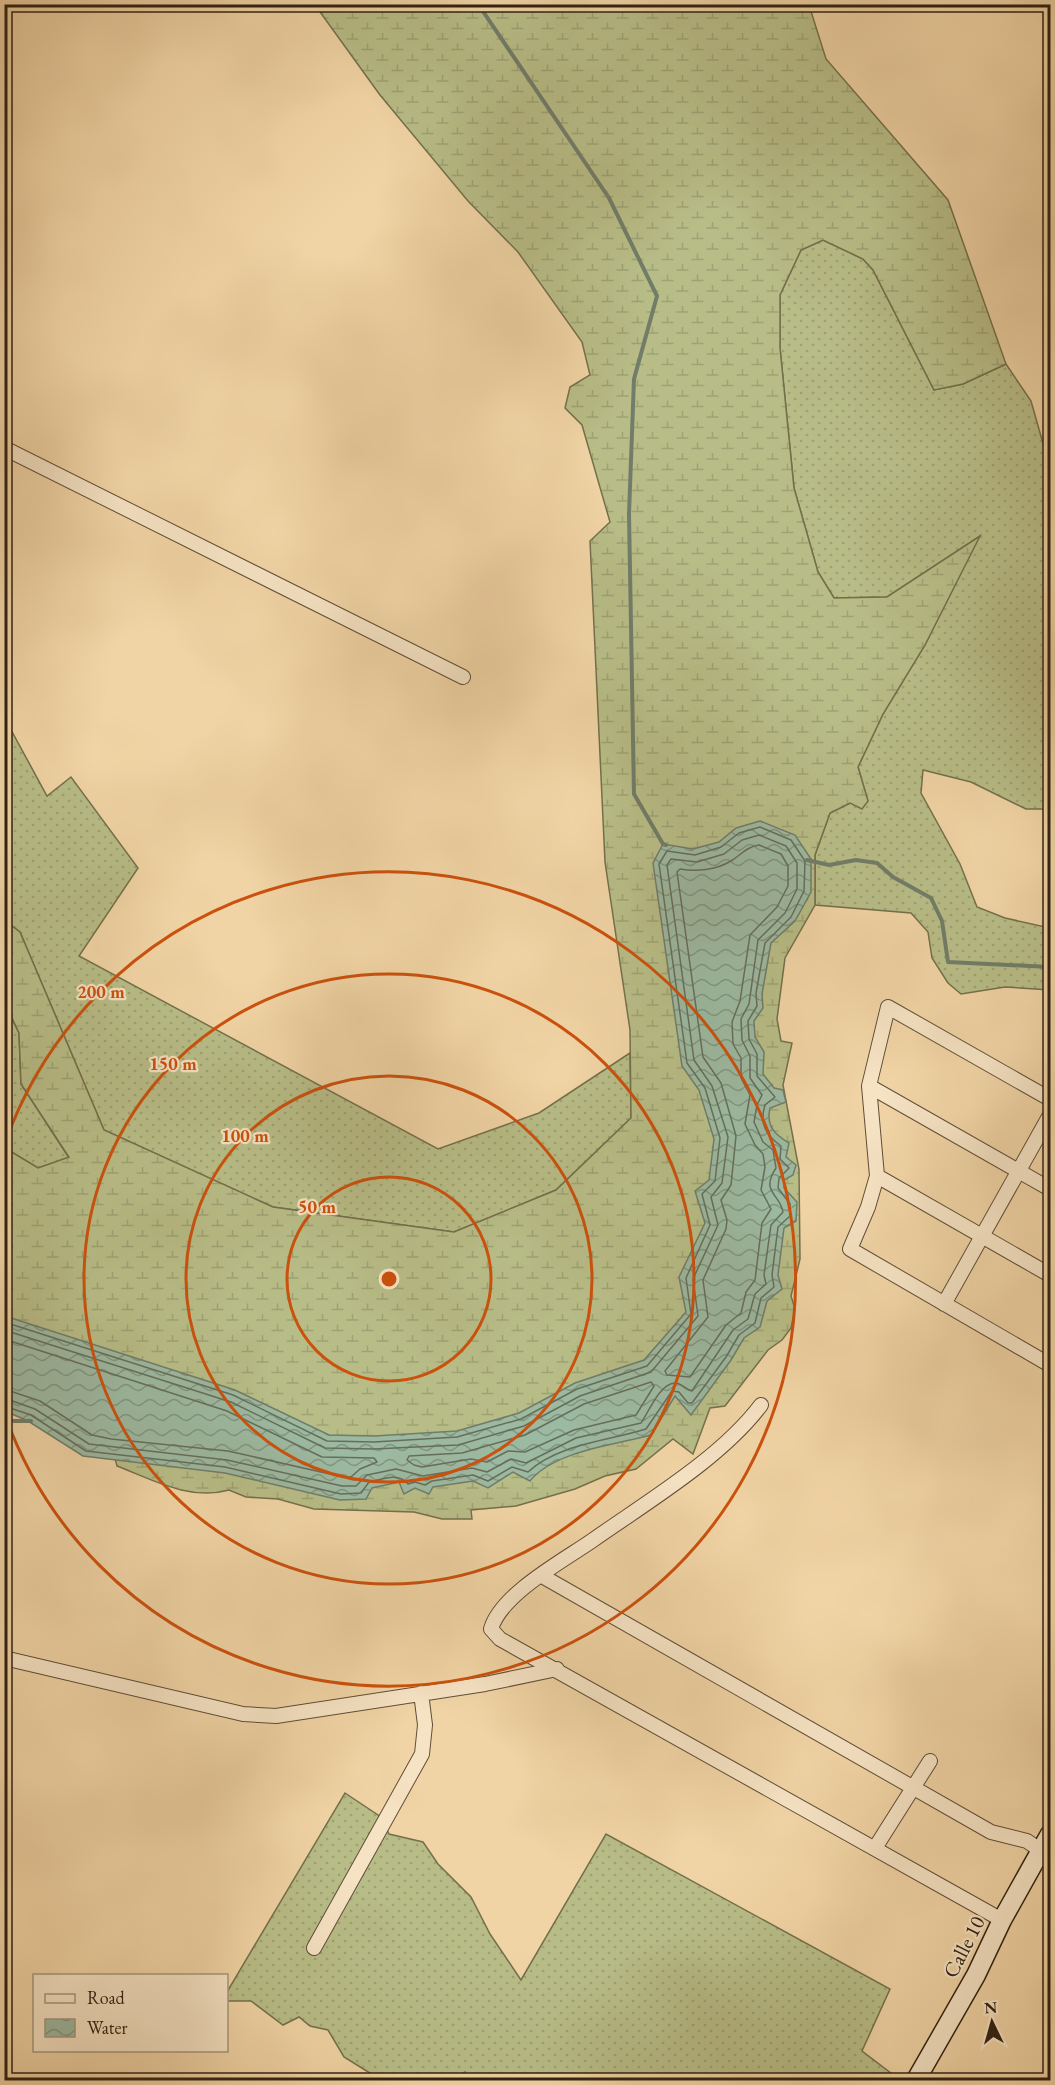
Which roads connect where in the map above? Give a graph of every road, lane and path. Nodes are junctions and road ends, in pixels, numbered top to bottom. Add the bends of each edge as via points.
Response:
1 (4, 448) edge
2 (463, 677) dead end
3 (869, 1086) junction
4 (1050, 1099) edge
5 (1050, 1115) edge
6 (1019, 1171) junction
7 (877, 1176) junction
8 (1050, 1190) edge
9 (982, 1236) junction
10 (1050, 1275) edge
11 (944, 1304) junction
12 (1050, 1365) edge
13 (761, 1405) dead end
14 (542, 1576) junction
15 (4, 1658) edge
16 (557, 1669) junction
17 (421, 1693) junction
18 (930, 1761) dead end
19 (914, 1787) junction
20 (1050, 1834) edge
21 (875, 1848) junction
22 (1046, 1854) edge
23 (1002, 1920) junction
24 (314, 1948) dead end
25 (916, 2080) edge

1 - 2 street
3 - 4 street via 888,1007
3 - 6 street
3 - 7 street
5 - 6 street
6 - 8 street
6 - 9 street
7 - 9 street
7 - 11 street via 850,1249
9 - 10 street
9 - 11 street
11 - 12 street
13 - 14 street via 721,1446
14 - 16 street via 494,1619 491,1629 500,1639
14 - 19 street
15 - 17 street via 260,1716
16 - 17 street
16 - 21 street
17 - 24 street via 425,1725 422,1754
18 - 19 street
19 - 21 street
19 - 22 street via 991,1832 1027,1841
20 - 22 street, Calle 10
21 - 23 street
22 - 23 street, Calle 10
23 - 25 street, Calle 10 via 976,1975

